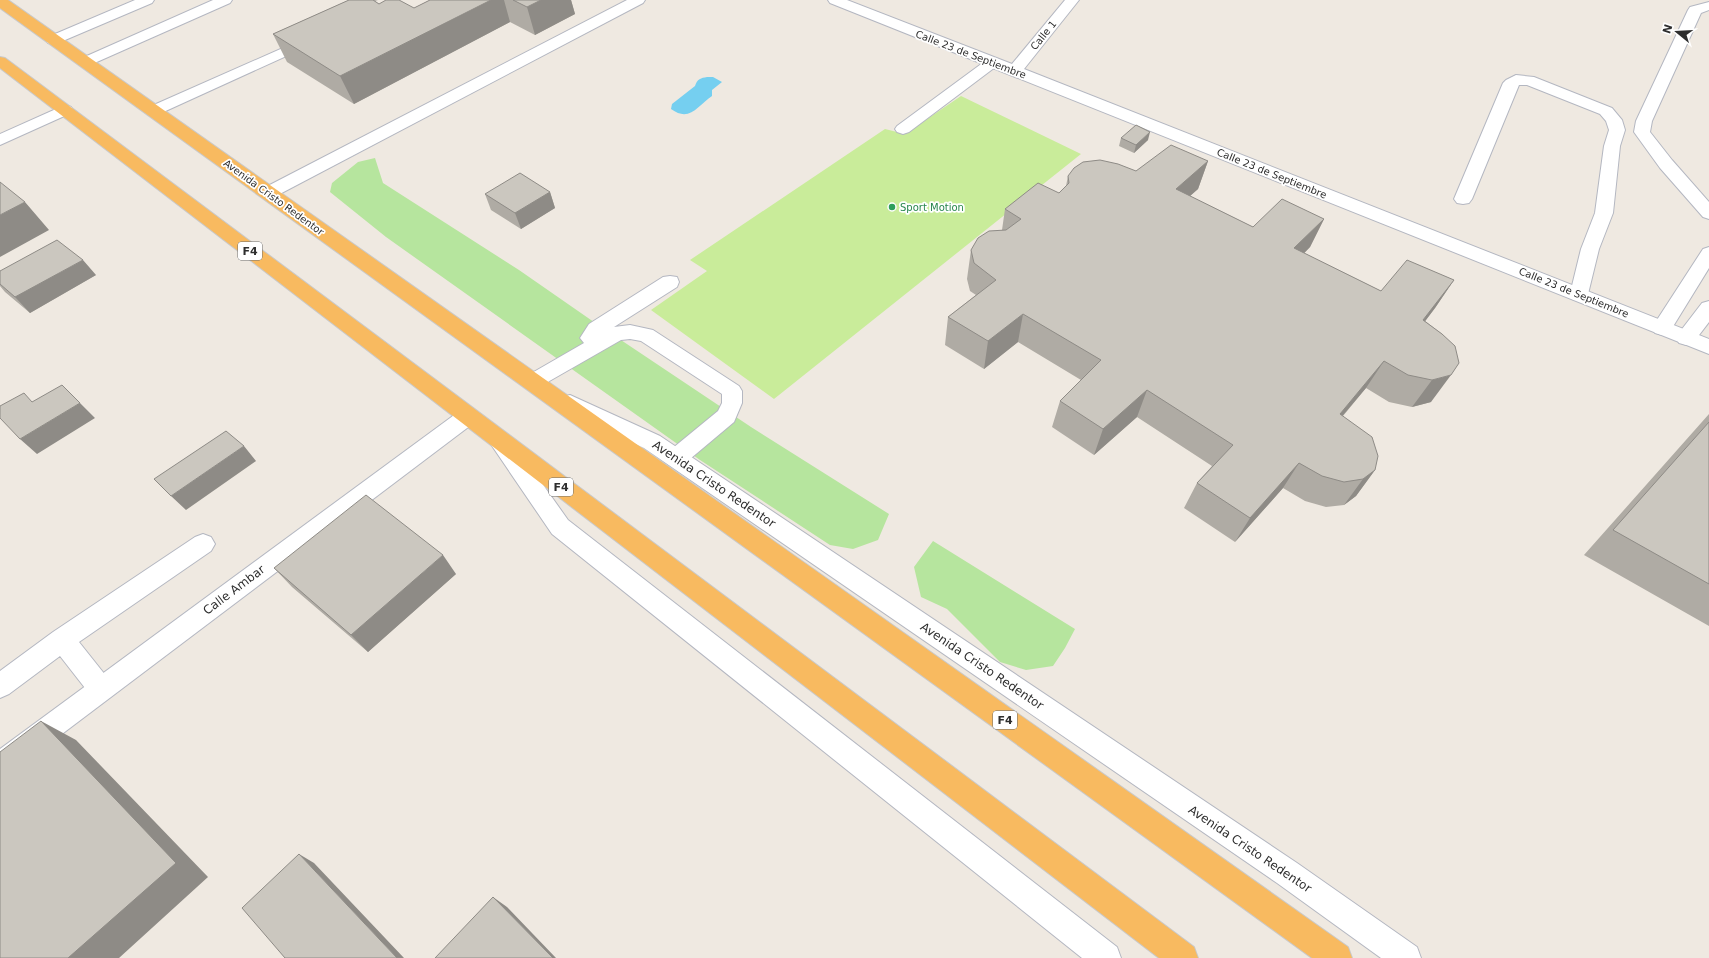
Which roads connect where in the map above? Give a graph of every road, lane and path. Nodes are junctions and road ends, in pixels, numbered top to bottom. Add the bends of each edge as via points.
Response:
1 (147, 0) edge
2 (225, 0) edge
3 (638, 0) edge
4 (835, 0) edge
5 (1072, 0) edge
6 (0, 1) edge
7 (1709, 6) edge
8 (325, 34) edge
9 (53, 40) junction
10 (0, 61) edge
11 (85, 62) junction
12 (993, 62) junction
13 (1014, 71) junction
14 (65, 110) junction
15 (153, 111) junction
16 (903, 129) dead end
17 (0, 140) edge
18 (268, 193) junction
19 (1464, 199) dead end
20 (1709, 213) edge
21 (1709, 253) edge
22 (670, 282) dead end
23 (1579, 294) junction
24 (1709, 308) edge
25 (1662, 328) junction
26 (1686, 338) junction
27 (1709, 347) edge
28 (578, 356) junction
29 (540, 388) junction
30 (468, 416) junction
31 (499, 440) junction
32 (676, 458) junction
33 (203, 544) dead end
34 (62, 640) junction
35 (0, 686) edge
36 (101, 689) junction
37 (0, 765) edge
38 (1106, 958) edge
39 (1183, 958) edge
40 (1337, 958) edge
41 (1406, 958) edge

1 - 9 street
2 - 11 street
3 - 18 street
4 - 12 street, Calle 23 de Septiembre
5 - 13 street, Calle 1
6 - 9 highway, Avenida Cristo Redentor / F4
7 - 20 street via 1695,10 1644,121 1642,132
8 - 15 street
9 - 11 highway, Avenida Cristo Redentor / F4
10 - 14 highway, F4
11 - 15 highway, Avenida Cristo Redentor / F4
12 - 13 street, Calle 23 de Septiembre
12 - 16 street
13 - 23 street, Calle 23 de Septiembre
14 - 17 street
14 - 30 highway, F4
15 - 18 highway, Avenida Cristo Redentor / F4
18 - 29 highway, Avenida Cristo Redentor / F4
19 - 23 street via 1511,83 1516,80 1529,80 1606,111 1614,120 1617,130 1612,146 1604,213 1590,249
21 - 25 street
22 - 28 street via 596,329
23 - 25 street, Calle 23 de Septiembre
24 - 26 street
25 - 26 street, Calle 23 de Septiembre
26 - 27 street, Calle 23 de Septiembre
28 - 29 street
28 - 32 street via 617,334 630,332 646,335 732,391 732,403 727,416
29 - 32 street, Avenida Cristo Redentor via 652,442
29 - 40 highway, Avenida Cristo Redentor / F4
30 - 31 highway, F4
30 - 36 street, Calle Ambar
31 - 38 street via 560,527
31 - 39 highway, F4
32 - 41 street, Avenida Cristo Redentor via 1280,869
33 - 34 street
34 - 35 street
34 - 36 street
36 - 37 street, Calle Ambar

